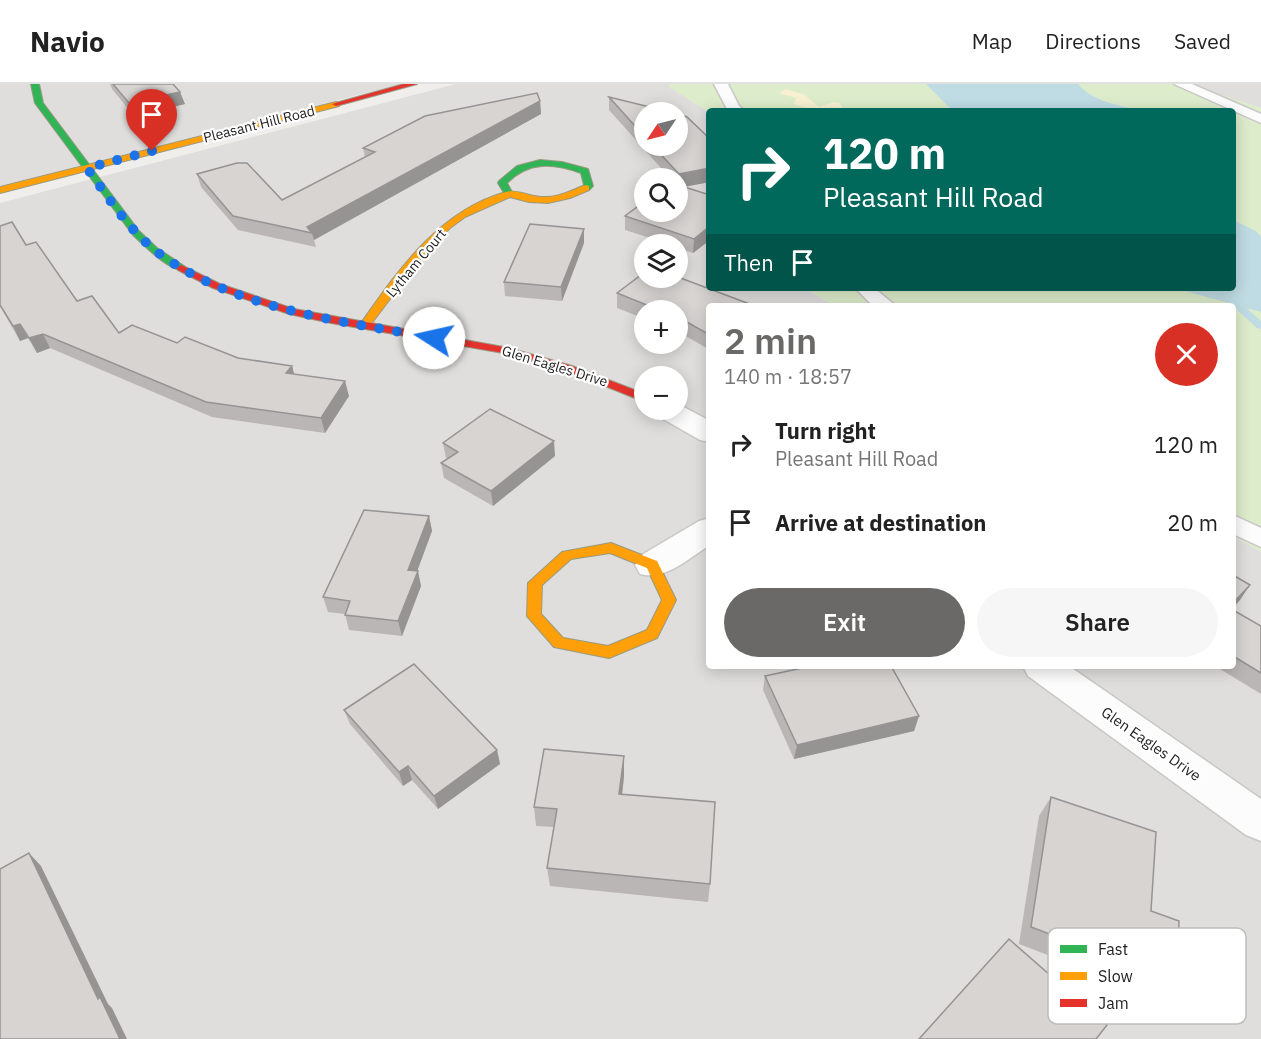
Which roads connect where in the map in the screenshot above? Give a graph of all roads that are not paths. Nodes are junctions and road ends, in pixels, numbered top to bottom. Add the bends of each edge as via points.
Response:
1 (35, 84) edge
2 (413, 84) edge
3 (721, 84) edge
4 (1181, 84) edge
5 (733, 108) edge
6 (1236, 108) edge
7 (1236, 108) edge
8 (1261, 119) edge
9 (87, 168) junction
10 (0, 190) edge
11 (509, 194) junction
12 (867, 291) edge
13 (881, 303) edge
14 (364, 326) junction
15 (634, 394) edge
16 (686, 420) edge
17 (706, 431) edge
18 (1236, 525) edge
19 (706, 531) edge
20 (1261, 539) edge
21 (652, 565) junction
22 (1045, 669) edge
23 (1261, 822) edge

1 - 9 street, Glen Eagles Drive via 39,103
2 - 9 street, Pleasant Hill Road
3 - 5 lane
4 - 6 lane
7 - 8 lane
9 - 10 street, Pleasant Hill Road
9 - 14 street, Glen Eagles Drive via 130,228 164,257 193,274 255,301
11 - 11 street via 531,202 565,201 589,186 585,171 566,163 538,162 512,171 502,183
11 - 14 street, Lytham Court via 447,226
12 - 13 lane
14 - 15 street, Glen Eagles Drive via 530,356
16 - 17 street
18 - 20 lane
19 - 21 street
21 - 21 street via 611,548 567,555 535,583 534,616 559,643 609,652 652,634 669,600
22 - 23 street, Glen Eagles Drive

